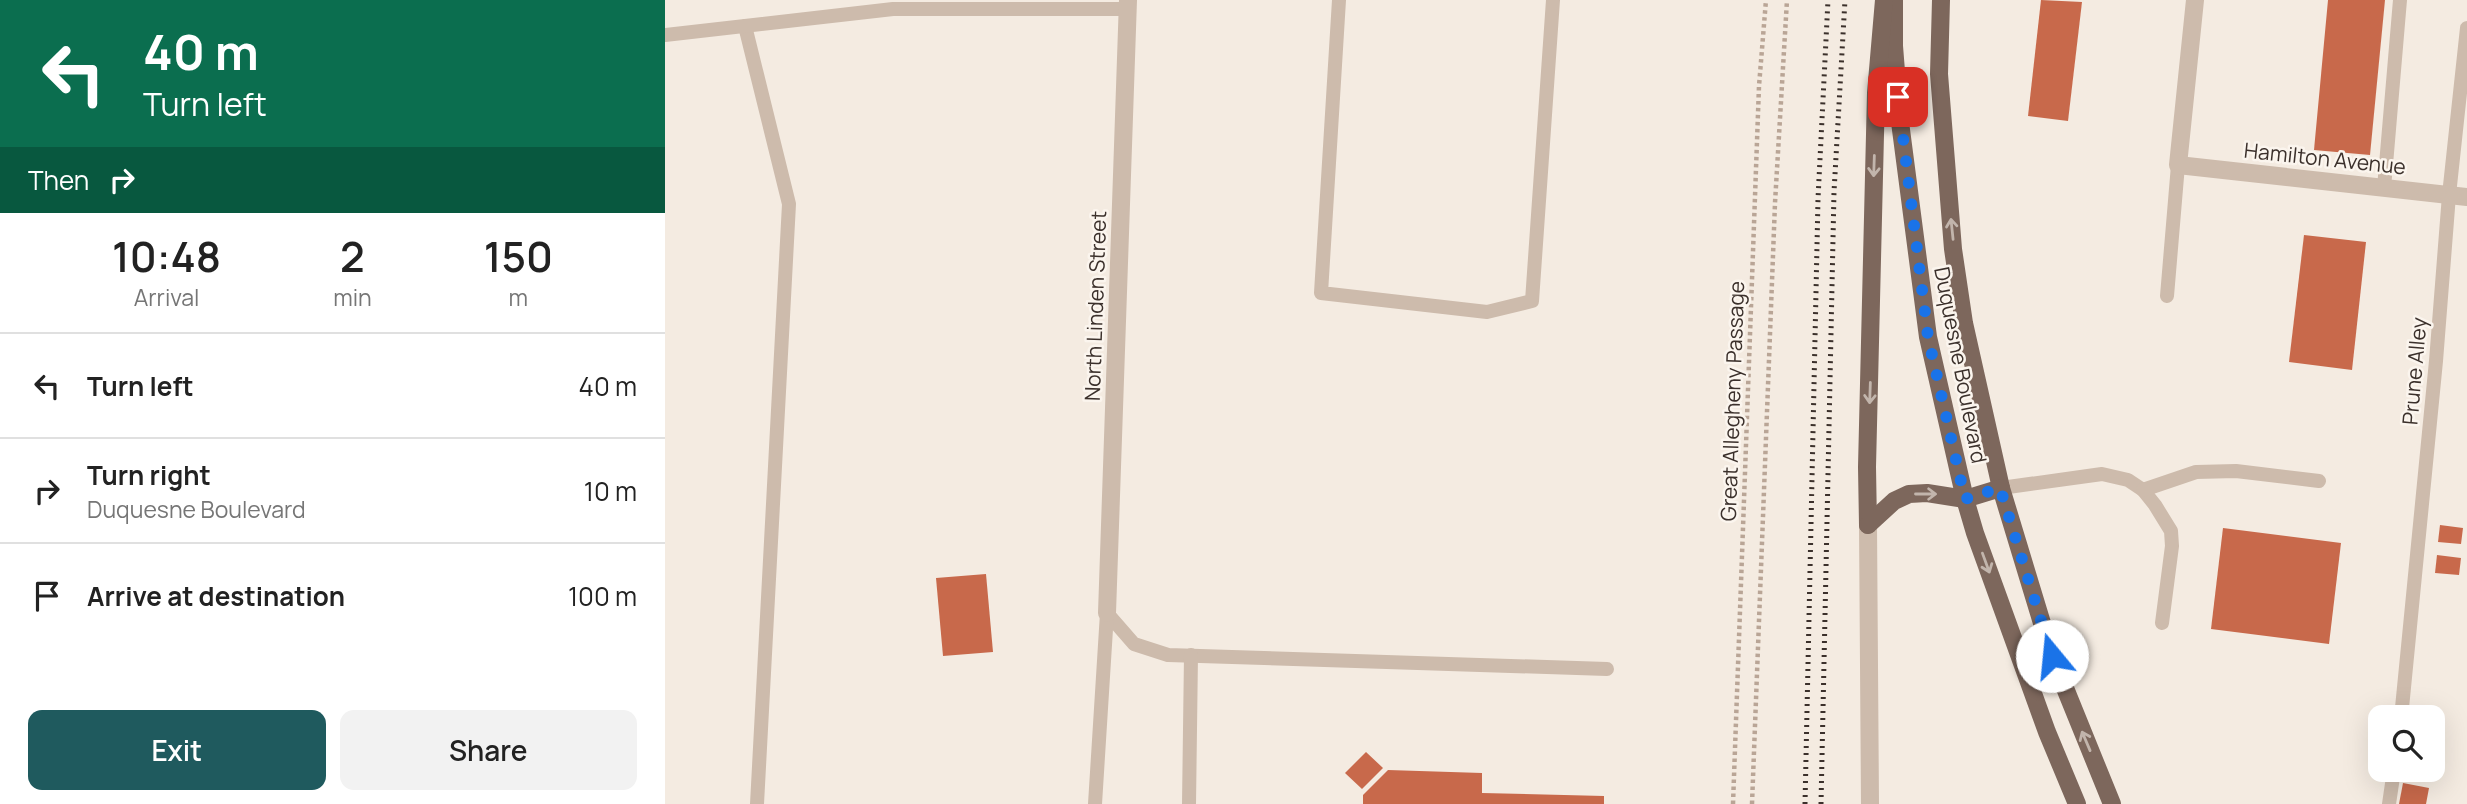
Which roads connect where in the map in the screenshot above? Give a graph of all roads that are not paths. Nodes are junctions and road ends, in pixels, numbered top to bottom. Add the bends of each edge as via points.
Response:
1 (1339, 0) edge
2 (1553, 0) edge
3 (1884, 0) edge
4 (1894, 0) edge
5 (1941, 0) edge
6 (2195, 0) edge
7 (2400, 0) edge
8 (1127, 5) edge
9 (745, 26) junction
10 (2467, 27) edge
11 (665, 34) edge
12 (2178, 164) junction
13 (2384, 188) junction
14 (2458, 196) edge
15 (2167, 296) dead end
16 (2319, 481) dead end
17 (2000, 488) junction
18 (2143, 490) junction
19 (1965, 499) junction
20 (1868, 524) junction
21 (1107, 613) junction
22 (2162, 622) dead end
23 (1191, 655) junction
24 (1607, 669) dead end
25 (2402, 705) edge
26 (2392, 782) edge
27 (757, 804) edge
28 (1095, 804) edge
29 (1189, 804) edge
30 (1870, 804) edge
31 (2077, 804) edge
32 (2112, 804) edge
33 (2389, 804) edge

1 - 2 lane via 1321,293 1486,312 1532,301
3 -> 20 main road via 1876,93
4 - 19 main road, Duquesne Boulevard via 1900,122 1926,323
17 -> 5 main road, Duquesne Boulevard via 1964,323 1954,249 1939,74
6 - 12 street
7 - 13 lane
8 - 9 lane via 893,9
8 - 21 street, North Linden Street
9 - 11 lane
9 - 27 lane via 789,204
10 - 14 lane, Prune Alley
12 - 13 street, Hamilton Avenue
12 - 15 lane
13 - 14 street, Hamilton Avenue
14 - 25 lane, Prune Alley via 2436,361
16 - 18 lane via 2236,471 2196,472
17 - 18 lane via 2102,474 2128,480
17 - 19 main road
32 -> 17 main road, Duquesne Boulevard via 2052,656
18 - 22 lane via 2171,531
20 -> 19 main road via 1893,501 1909,494 1927,492
19 -> 31 main road, Duquesne Boulevard
20 - 30 street
21 - 23 lane via 1134,644
21 - 28 lane
23 - 24 lane
23 - 29 lane
26 - 33 lane

